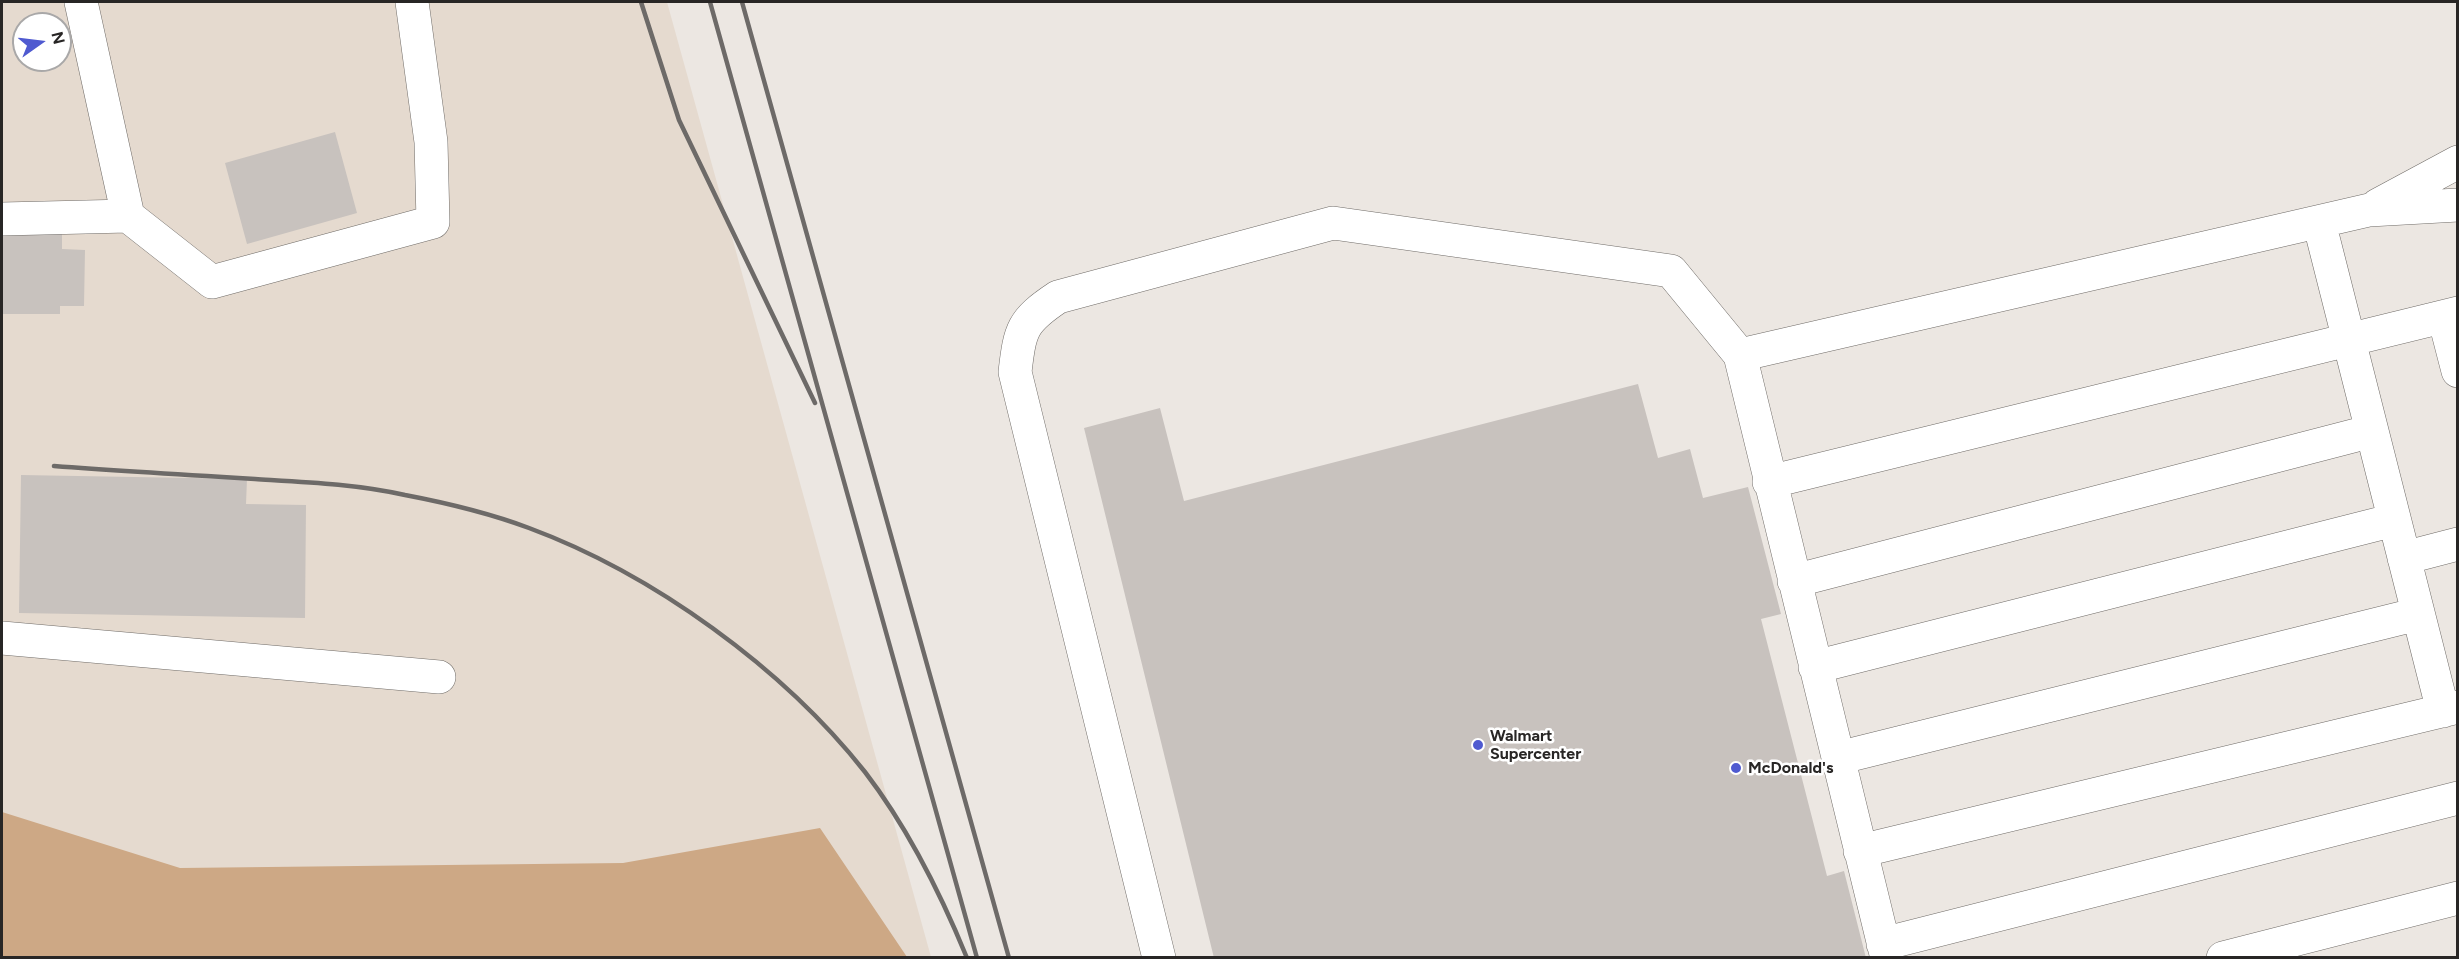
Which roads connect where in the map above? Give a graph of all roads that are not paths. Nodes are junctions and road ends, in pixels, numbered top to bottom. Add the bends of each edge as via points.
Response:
1 (81, 2) edge
2 (412, 2) edge
3 (2457, 162) edge
4 (2457, 205) edge
5 (2369, 210) junction
6 (128, 216) junction
7 (2, 219) edge
8 (2319, 222) junction
9 (2451, 315) edge
10 (2349, 340) junction
11 (1740, 355) junction
12 (2457, 371) edge
13 (2372, 431) junction
14 (1769, 482) junction
15 (2394, 520) junction
16 (2457, 544) edge
17 (2404, 558) junction
18 (1794, 581) junction
19 (2418, 614) junction
20 (2, 638) edge
21 (1815, 667) junction
22 (439, 677) dead end
23 (2450, 709) edge
24 (1838, 758) junction
25 (2457, 798) edge
26 (1860, 851) junction
27 (2457, 898) edge
28 (1885, 951) edge
29 (1159, 957) edge
30 (2223, 957) edge

1 - 6 lane
2 - 6 lane via 431,142 433,222 212,282
3 - 5 lane
4 - 5 lane
5 - 8 lane
6 - 7 lane
8 - 10 lane
8 - 11 lane
9 - 10 lane
9 - 12 lane
10 - 13 lane
10 - 14 lane
11 - 14 lane
11 - 29 lane via 1671,271 1333,223 1058,297 1032,314 1019,338 1015,372
13 - 15 lane
13 - 18 lane
14 - 18 lane
15 - 17 lane
15 - 21 lane
16 - 17 lane
17 - 19 lane
18 - 21 lane
19 - 23 lane
19 - 24 lane
20 - 22 lane
21 - 24 lane
23 - 26 lane
24 - 26 lane
25 - 28 lane
26 - 28 lane
27 - 30 lane

